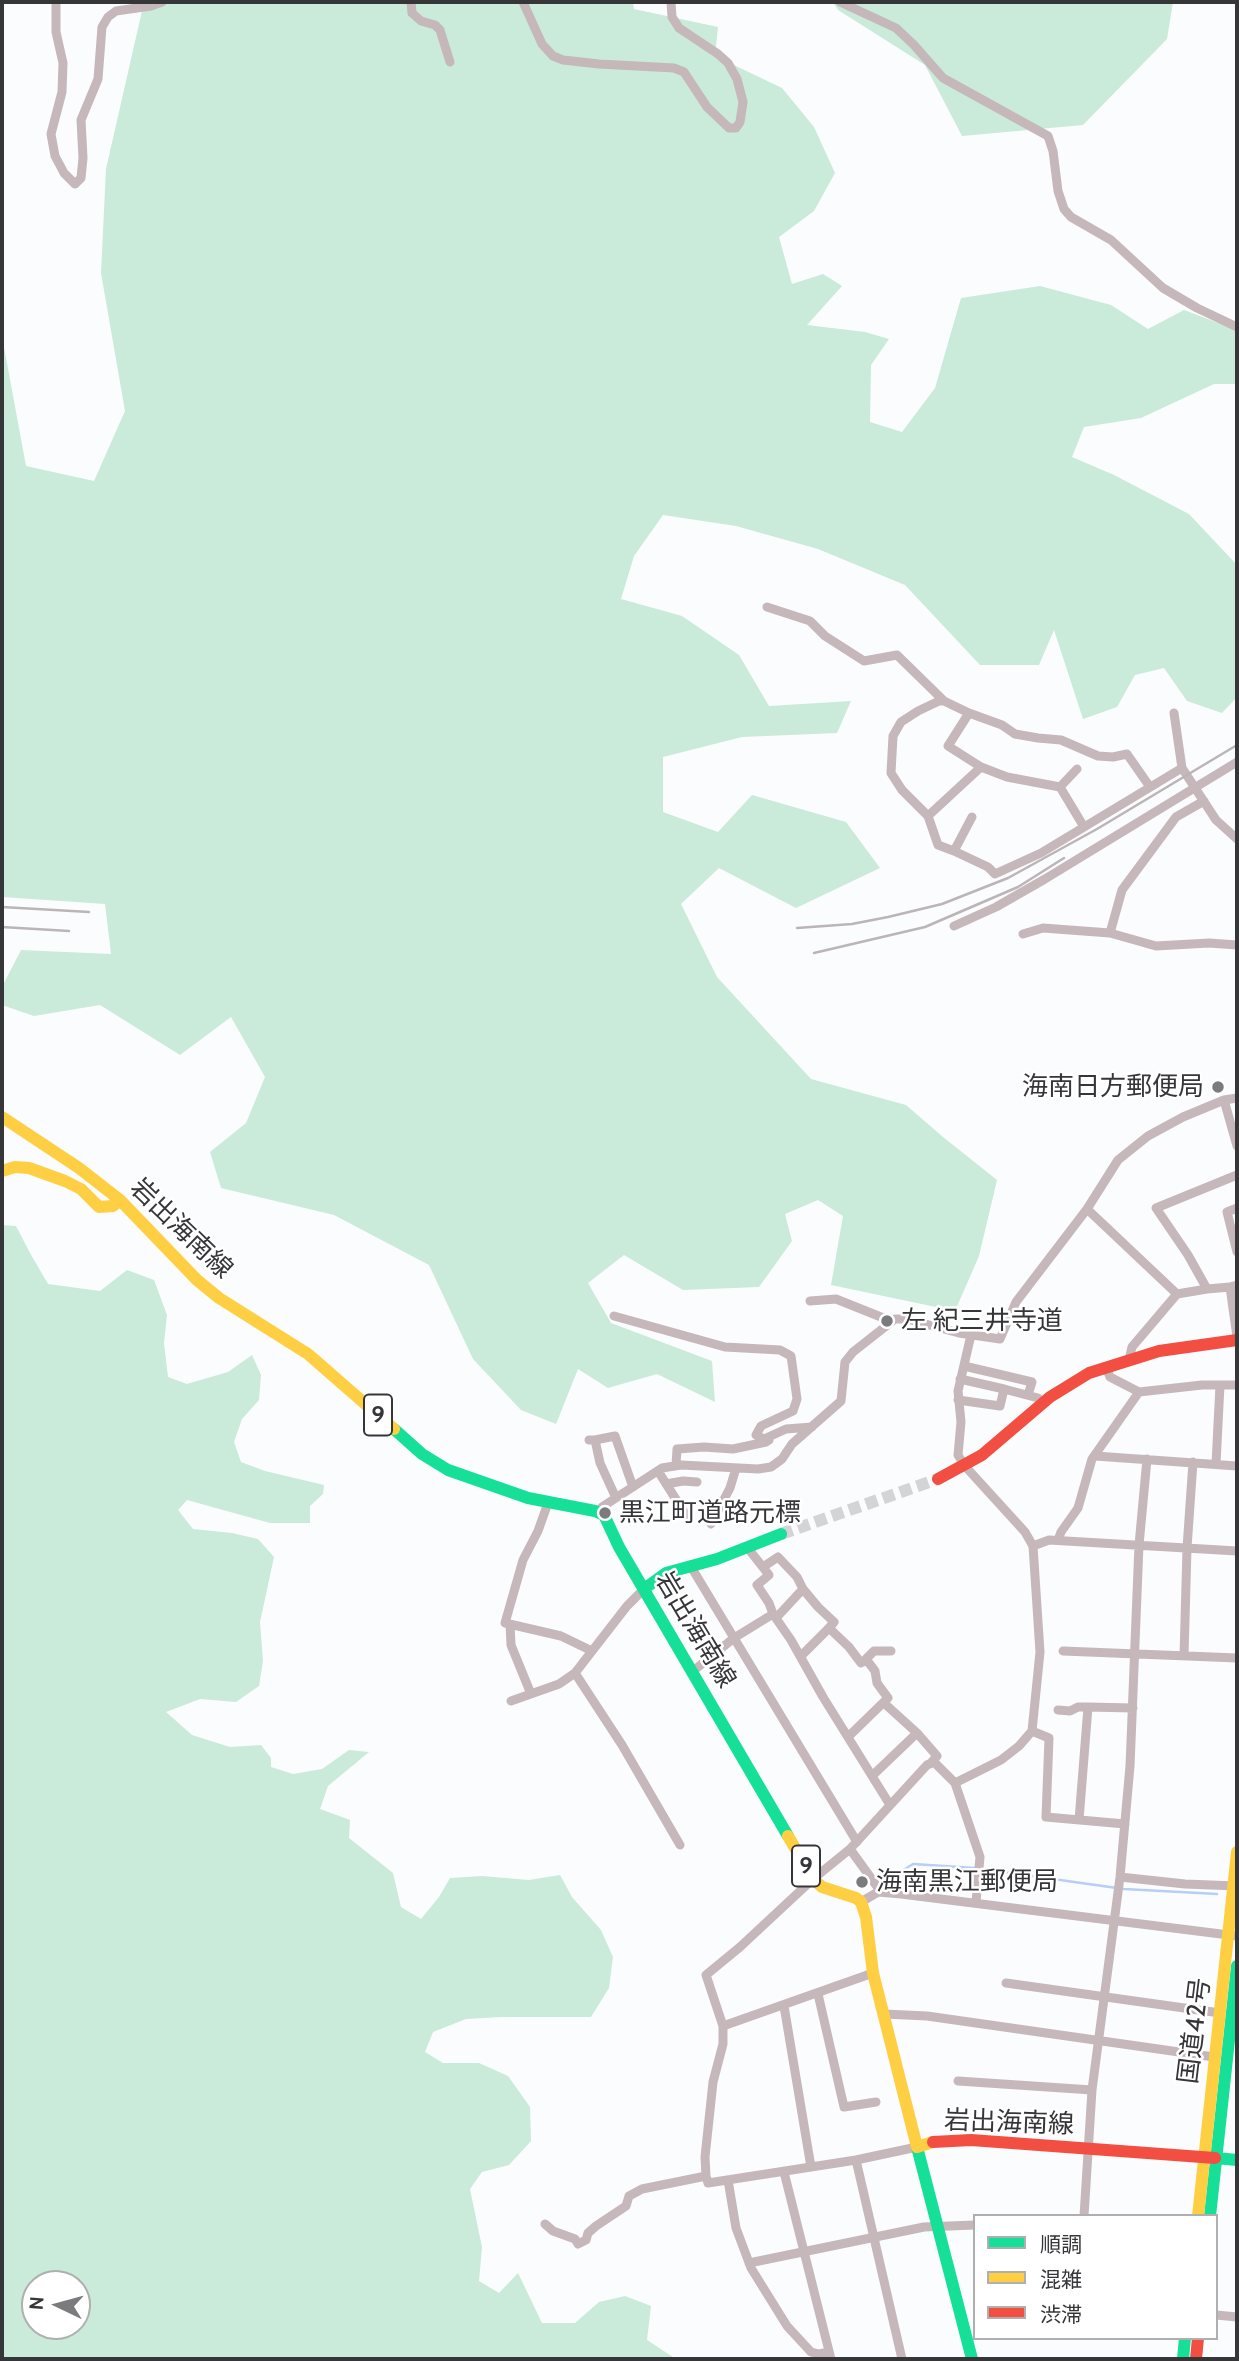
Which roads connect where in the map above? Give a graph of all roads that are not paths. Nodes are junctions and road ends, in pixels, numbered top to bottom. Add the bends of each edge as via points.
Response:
1 (55, 2) edge
2 (162, 2) edge
3 (411, 2) edge
4 (523, 2) edge
5 (671, 2) edge
6 (840, 2) edge
7 (450, 62) dead end
8 (1237, 327) edge
9 (767, 607) dead end
10 (944, 701) junction
11 (969, 713) junction
12 (1174, 713) dead end
13 (1237, 762) edge
14 (981, 767) junction
15 (1182, 768) junction
16 (1077, 769) dead end
17 (1060, 787) junction
18 (1150, 787) junction
19 (1195, 788) junction
20 (1204, 801) junction
21 (929, 816) junction
22 (972, 817) dead end
23 (1084, 827) junction
24 (1237, 839) edge
25 (954, 851) junction
26 (954, 926) dead end
27 (1110, 933) junction
28 (1023, 934) dead end
29 (1237, 945) edge
30 (1237, 1098) edge
31 (1224, 1100) junction
32 (2, 1117) edge
33 (1237, 1146) edge
34 (2, 1171) edge
35 (1237, 1175) edge
36 (121, 1200) junction
37 (1237, 1208) edge
38 (1087, 1209) junction
39 (1237, 1252) edge
40 (1233, 1286) edge
41 (1207, 1289) junction
42 (1177, 1294) junction
43 (810, 1301) dead end
44 (614, 1316) dead end
45 (891, 1321) junction
46 (971, 1335) junction
47 (1237, 1339) edge
48 (1129, 1360) junction
49 (964, 1366) junction
50 (1106, 1367) junction
51 (960, 1379) junction
52 (1220, 1385) junction
53 (1237, 1385) edge
54 (1004, 1389) junction
55 (1139, 1392) junction
56 (1028, 1395) junction
57 (958, 1400) junction
58 (1043, 1403) junction
59 (611, 1424) dead end
60 (812, 1427) junction
61 (774, 1434) junction
62 (615, 1436) junction
63 (1094, 1456) junction
64 (1147, 1460) junction
65 (1193, 1462) junction
66 (1216, 1464) junction
67 (676, 1465) junction
68 (964, 1465) junction
69 (1237, 1465) edge
70 (736, 1468) junction
71 (658, 1471) junction
72 (938, 1479) tunnel mouth
73 (697, 1482) dead end
74 (666, 1484) junction
75 (633, 1486) junction
76 (616, 1498) junction
77 (548, 1503) junction
78 (600, 1512) junction
79 (689, 1520) dead end
80 (711, 1524) dead end
81 (781, 1534) tunnel mouth
82 (1058, 1540) junction
83 (1139, 1545) junction
84 (1033, 1546) junction
85 (747, 1547) junction
86 (1187, 1548) junction
87 (1237, 1551) edge
88 (690, 1565) junction
89 (763, 1567) junction
90 (644, 1589) junction
91 (803, 1589) junction
92 (774, 1616) junction
93 (510, 1624) junction
94 (829, 1628) junction
95 (734, 1638) junction
96 (592, 1651) junction
97 (891, 1651) dead end
98 (1063, 1651) dead end
99 (1135, 1654) junction
100 (801, 1656) junction
101 (1184, 1656) junction
102 (1237, 1658) edge
103 (863, 1661) junction
104 (693, 1671) junction
105 (575, 1673) junction
106 (531, 1694) junction
107 (511, 1701) dead end
108 (884, 1703) junction
109 (1088, 1707) junction
110 (1133, 1708) junction
111 (1058, 1710) dead end
112 (1032, 1731) junction
113 (917, 1733) junction
114 (848, 1737) junction
115 (930, 1764) junction
116 (872, 1776) junction
117 (955, 1783) junction
118 (890, 1805) junction
119 (1079, 1820) junction
120 (1125, 1824) junction
121 (680, 1845) dead end
122 (853, 1845) junction
123 (1237, 1852) edge
124 (1120, 1877) junction
125 (813, 1879) junction
126 (1235, 1886) edge
127 (881, 1892) junction
128 (861, 1902) junction
129 (976, 1902) junction
130 (1114, 1920) junction
131 (1233, 1935) edge
132 (1237, 1966) edge
133 (873, 1973) junction
134 (1006, 1983) dead end
135 (818, 1994) junction
136 (1103, 1997) junction
137 (784, 2006) junction
138 (884, 2014) junction
139 (1230, 2014) edge
140 (723, 2026) junction
141 (1097, 2041) junction
142 (1226, 2059) edge
143 (958, 2081) dead end
144 (1092, 2090) junction
145 (876, 2102) dead end
146 (917, 2147) junction
147 (1088, 2149) junction
148 (1210, 2158) junction
149 (856, 2160) junction
150 (1237, 2160) edge
151 (811, 2167) junction
152 (784, 2172) junction
153 (706, 2176) junction
154 (728, 2180) junction
155 (1084, 2214) edge
156 (1198, 2214) edge
157 (1210, 2214) edge
158 (545, 2224) dead end
159 (938, 2225) junction
160 (973, 2225) edge
161 (874, 2237) junction
162 (803, 2250) junction
163 (749, 2263) junction
164 (1218, 2315) edge
165 (1237, 2317) edge
166 (1185, 2340) edge
167 (1198, 2340) edge
168 (830, 2356) edge
169 (902, 2359) edge
170 (972, 2359) edge
171 (1183, 2359) edge
172 (1196, 2359) edge

1 - 2 street via 63,63 62,92 51,134 55,156 75,184 81,178 83,158 81,120 98,79 102,27 116,11
3 - 7 street via 412,13 440,30
4 - 5 street via 552,56 674,68 684,72 707,107 729,128 736,128 743,102 737,79 718,54 678,28
6 - 8 street via 896,28 943,78 1048,136 1063,209 1111,240 1163,288
9 - 10 street via 810,621 864,661 897,655
10 - 11 street
10 - 21 street via 901,722 893,736 891,773
11 - 14 street via 948,746
11 - 18 street via 1015,734 1061,740 1098,756 1127,754
12 - 15 street
13 - 19 street
14 - 17 street
14 - 21 street
15 - 18 street
15 - 19 street
16 - 17 street
17 - 23 street
18 - 23 street
19 - 20 street
19 - 26 street via 1045,879
20 - 24 street
20 - 27 street via 1176,817 1122,890
21 - 25 street via 938,845
22 - 25 street
23 - 25 street via 995,874
27 - 28 street via 1043,928
27 - 29 street via 1156,946
30 - 31 street
31 - 33 street
31 - 38 street via 1148,1136 1118,1160
32 - 36 main road, 岩出海南線 / 9
34 - 36 main road via 30,1168 81,1189 99,1207
35 - 41 street via 1156,1208
36 - 77 main road, 岩出海南線 / 9 via 197,1280 309,1354 422,1454 448,1470
37 - 39 street via 1227,1212
38 - 42 street
38 - 46 street via 1016,1302 1000,1339
40 - 41 street
40 - 47 street
41 - 42 street
42 - 48 street via 1132,1347
43 - 45 street via 836,1299
44 - 61 street via 725,1348 780,1350 791,1356 797,1399 793,1411 761,1426 756,1435
45 - 46 street via 906,1319
45 - 60 street via 845,1362 841,1401
46 - 49 street
47 - 48 main road
48 - 50 main road
49 - 51 street
49 - 56 street via 1032,1382
50 - 55 street via 1110,1377
50 - 58 main road
51 - 54 street
51 - 57 street
52 - 53 street
52 - 55 street
52 - 66 street
54 - 56 street
54 - 57 street via 1000,1406
55 - 63 street
56 - 58 street
57 - 68 street via 958,1455
58 - 68 main road
59 - 62 street
60 - 61 street
60 - 70 street via 771,1467
61 - 67 street via 766,1442 733,1449 677,1449
62 - 75 street
62 - 76 street via 592,1440
63 - 64 street
63 - 82 street via 1078,1508
64 - 65 street
64 - 83 street
65 - 66 street
65 - 86 street
66 - 69 street
67 - 70 street
67 - 71 street
68 - 72 main road
68 - 84 street via 1026,1532
70 - 80 street
71 - 74 street
71 - 75 street
73 - 74 street
74 - 79 street
75 - 76 street
76 - 78 street
77 - 78 main road, 岩出海南線 / 9
77 - 93 street via 512,1594 505,1623
78 - 90 main road, 岩出海南線 / 9
81 - 85 main road
82 - 83 street
82 - 84 street
83 - 86 street
83 - 99 street
84 - 112 street via 1040,1653
85 - 88 main road
85 - 89 street
86 - 87 street
86 - 101 street
88 - 90 main road via 666,1573
88 - 95 street
89 - 91 street via 778,1557
89 - 92 street via 769,1575 757,1585
90 - 96 street
90 - 104 main road, 岩出海南線 / 9
91 - 92 street
91 - 94 street via 834,1622
92 - 95 street
92 - 100 street
93 - 96 street via 561,1636
93 - 106 street via 511,1645
94 - 100 street
94 - 103 street
95 - 104 street
95 - 122 street
96 - 105 street
97 - 103 street via 874,1651
98 - 99 street
99 - 101 street
99 - 110 street
100 - 114 street
101 - 102 street
103 - 108 street via 875,1671 888,1698
104 - 125 main road, 岩出海南線 / 9
105 - 106 street
105 - 121 street
106 - 107 street
108 - 113 street
108 - 114 street
109 - 110 street
109 - 111 street
109 - 119 street
110 - 120 street
112 - 117 street via 1001,1760
112 - 119 street via 1049,1738 1046,1817
113 - 115 street via 937,1756
113 - 116 street
114 - 116 street
115 - 117 street via 934,1762
115 - 118 street
116 - 118 street
117 - 129 street via 981,1857
118 - 122 street
119 - 120 street
120 - 124 street
122 - 125 street
122 - 127 street
123 - 126 main road, 国道42号
124 - 126 street
124 - 130 street
125 - 128 main road, 9
125 - 140 street via 706,1975
126 - 131 main road, 国道42号
127 - 128 street
127 - 129 street
128 - 133 main road, 岩出海南線
129 - 130 street
130 - 131 street
130 - 136 street
131 - 139 main road, 国道42号
132 - 139 main road, 国道42号
133 - 135 street
133 - 138 main road, 岩出海南線
134 - 136 street
135 - 137 street
135 - 145 street via 844,2106
136 - 139 street
136 - 141 street
137 - 140 street
137 - 151 street
138 - 141 street
138 - 146 main road, 岩出海南線
139 - 142 main road, 国道42号
140 - 153 street via 713,2082
141 - 142 street
141 - 144 street
142 - 148 main road, 国道42号
143 - 144 street
144 - 147 street
146 - 147 main road, 岩出海南線 via 955,2140
146 - 149 street
146 - 159 main road
147 - 148 main road, 岩出海南線
147 - 155 street
148 - 150 main road, 岩出海南線
148 - 156 main road, 国道42号
148 - 157 main road, 国道42号
149 - 151 street
149 - 161 street
151 - 152 street
152 - 154 street
152 - 162 street
153 - 154 street via 708,2183
153 - 158 street via 642,2189 578,2244
154 - 163 street via 736,2228
159 - 160 street
159 - 161 street
159 - 170 main road
161 - 162 street
161 - 169 street
162 - 163 street
162 - 168 street
163 - 168 street via 787,2326 811,2352
164 - 165 street
166 - 171 main road
167 - 172 main road

